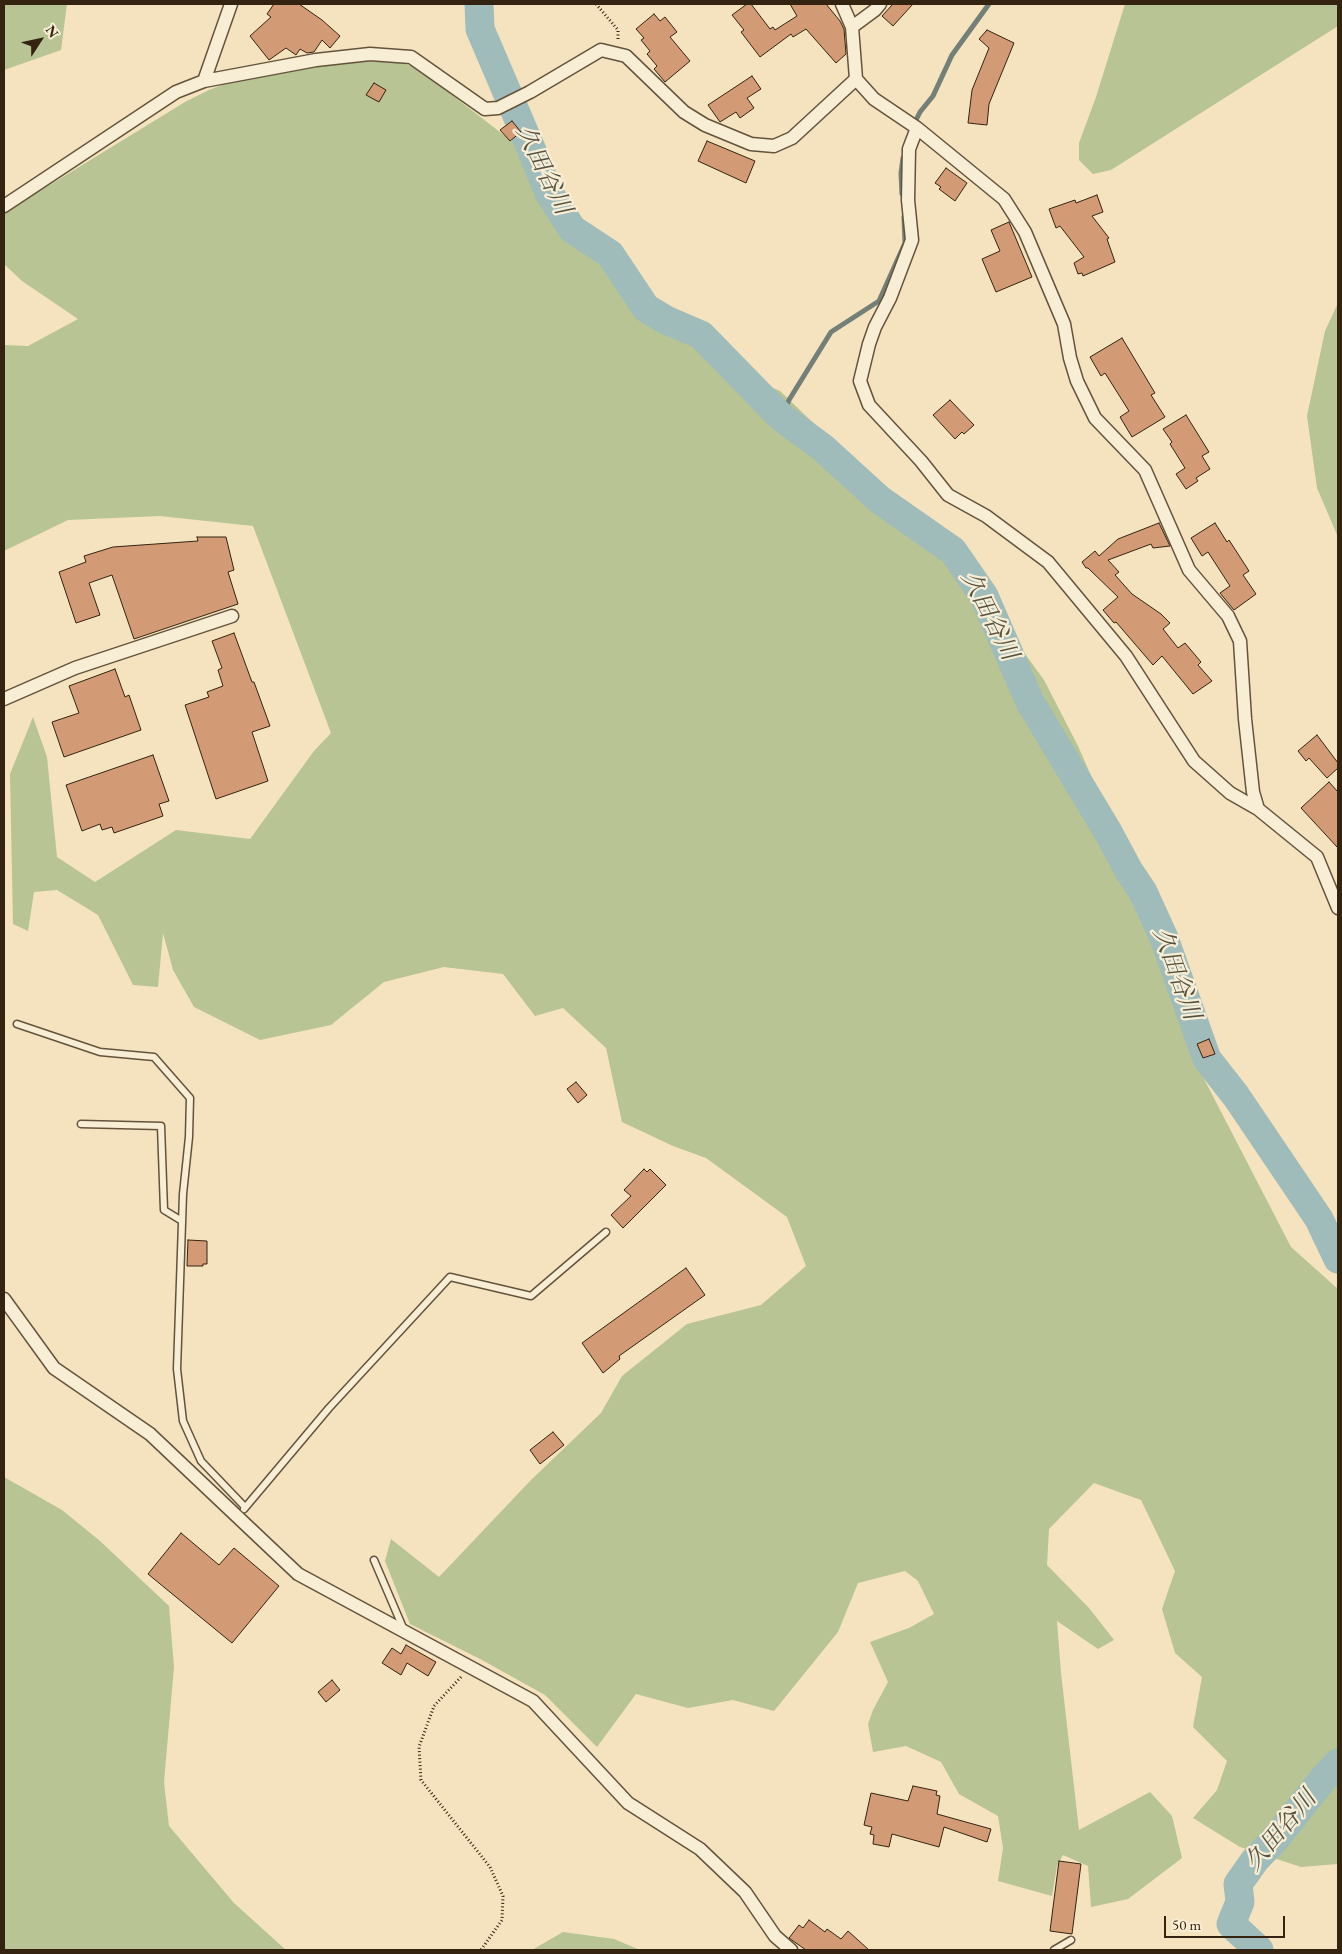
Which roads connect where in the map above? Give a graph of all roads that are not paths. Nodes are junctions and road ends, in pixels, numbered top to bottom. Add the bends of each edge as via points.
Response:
1 (232, 4) edge
2 (842, 4) edge
3 (880, 4) edge
4 (852, 27) junction
5 (856, 79) junction
6 (204, 81) junction
7 (917, 128) junction
8 (4, 206) edge
9 (232, 616) dead end
10 (4, 699) edge
11 (1258, 809) junction
12 (1338, 908) edge
13 (17, 1024) dead end
14 (82, 1124) dead end
15 (182, 1221) junction
16 (606, 1232) dead end
17 (4, 1299) edge
18 (242, 1511) junction
19 (374, 1560) dead end
20 (405, 1632) junction
21 (1071, 1940) dead end
22 (792, 1950) edge
23 (1054, 1950) edge

1 - 6 street
2 - 4 street
3 - 4 street
4 - 5 street
5 - 6 street via 792,138 774,146 751,144 705,125 684,112 626,56 601,50 498,108 485,109 411,57 370,54 316,60
5 - 7 street via 874,99
6 - 8 street via 176,92
7 - 11 street via 1004,199 1025,232 1064,324 1076,381 1095,418 1145,470 1189,570 1228,616 1240,641 1245,719 1253,792
7 - 11 street via 910,150 908,200 912,240 869,344 860,381 869,404 948,495 986,516 1048,562 1126,656 1194,761 1230,793
9 - 10 street via 75,668
11 - 12 street via 1317,857
13 - 15 lane via 100,1052 154,1057 190,1098
14 - 15 lane via 161,1126 164,1210
15 - 18 lane via 177,1369 183,1421 202,1461
16 - 18 lane via 531,1296 450,1277 329,1408
17 - 18 street via 54,1368 150,1434
18 - 20 street via 298,1574
19 - 20 lane
20 - 22 street via 533,1701 628,1803 700,1849 745,1892 775,1936
21 - 23 lane

